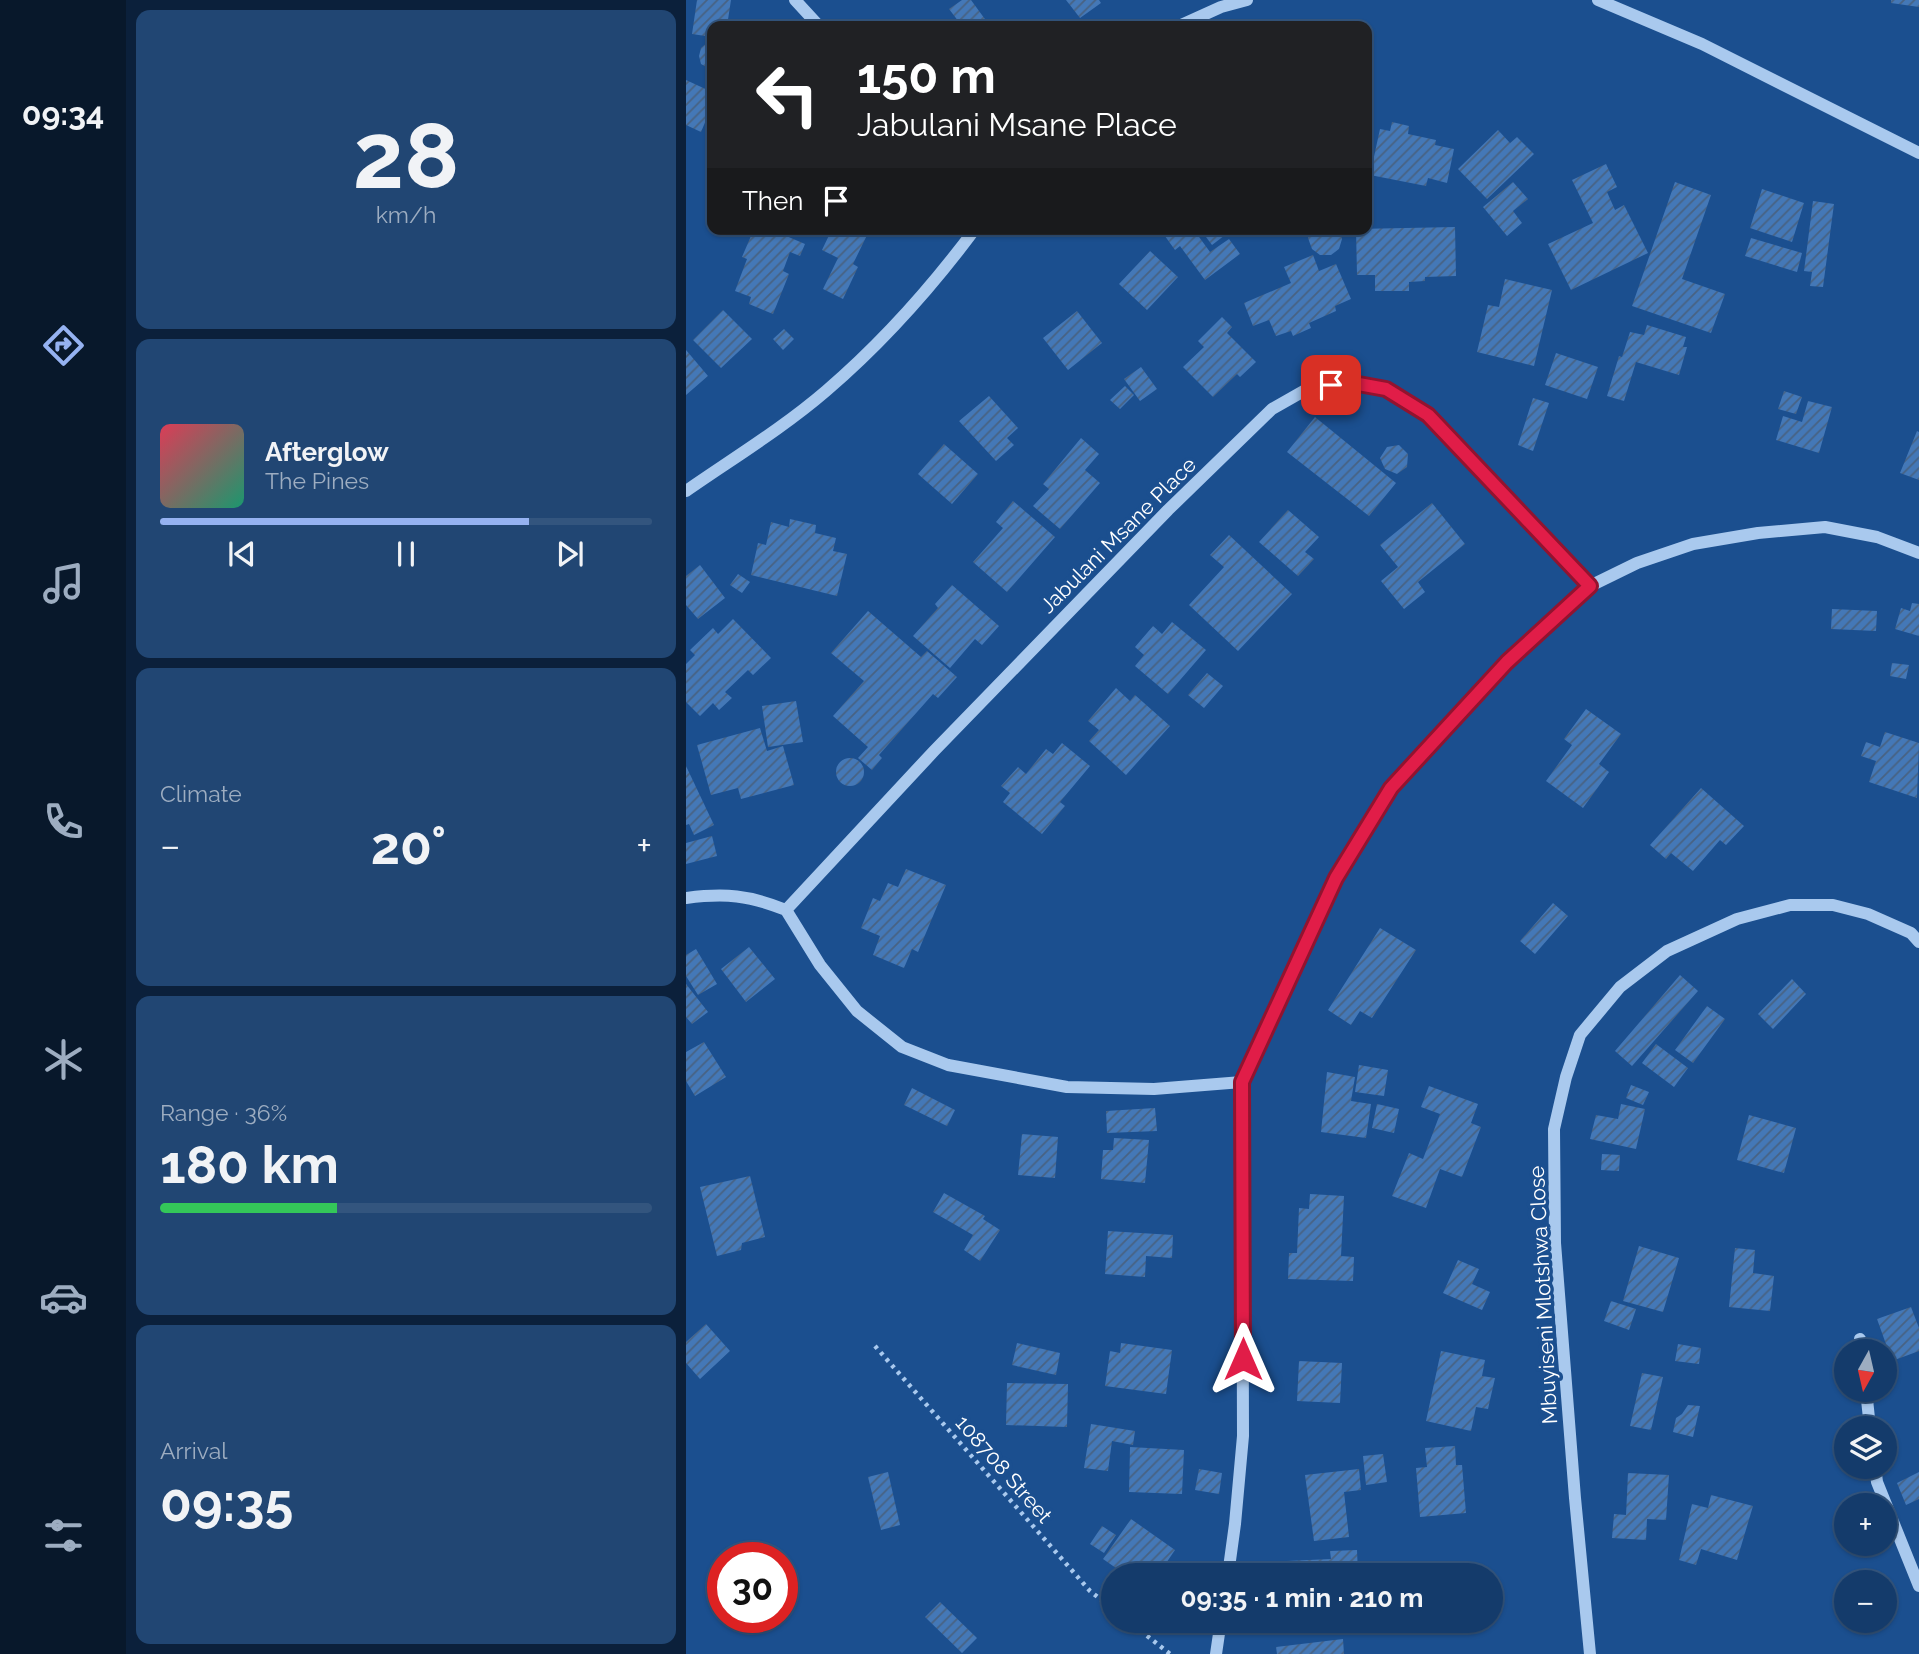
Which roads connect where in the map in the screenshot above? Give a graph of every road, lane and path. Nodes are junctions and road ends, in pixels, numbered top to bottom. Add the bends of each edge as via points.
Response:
1 (795, 0) edge
2 (1247, 0) edge
3 (1598, 0) edge
4 (814, 21) edge
5 (1190, 21) edge
6 (1919, 153) edge
7 (970, 235) edge
8 (686, 491) edge
9 (1919, 553) edge
10 (1590, 586) junction
11 (686, 898) edge
12 (786, 910) junction
13 (1919, 943) edge
14 (1242, 1082) junction
15 (875, 1346) dead end
16 (1877, 1479) edge
17 (1230, 1563) edge
18 (1919, 1586) edge
19 (1101, 1600) edge
20 (1143, 1633) edge
21 (1219, 1633) edge
22 (1170, 1654) edge
23 (1216, 1654) edge
24 (1590, 1654) edge

1 - 4 street
2 - 5 street
3 - 6 street via 1702,44
7 - 8 street via 880,342 824,393
9 - 10 street via 1877,537 1825,527 1758,533 1693,544 1637,562
10 - 12 street, Jabulani Msane Place via 1428,415 1386,389 1353,383 1309,388 1272,409 1168,510
10 - 14 street via 1507,662 1391,788 1336,878
11 - 12 street via 716,894 758,899
12 - 14 street via 820,965 857,1011 902,1047 947,1066 1067,1087 1154,1089
13 - 24 street, Mbuyiseni Mlotshwa Close via 1911,933 1833,905 1790,905 1737,919 1667,951 1620,987 1580,1035 1554,1129 1555,1244
14 - 17 street via 1243,1436
15 - 19 path, 108708 Street
16 - 18 street
20 - 22 path
21 - 23 street

